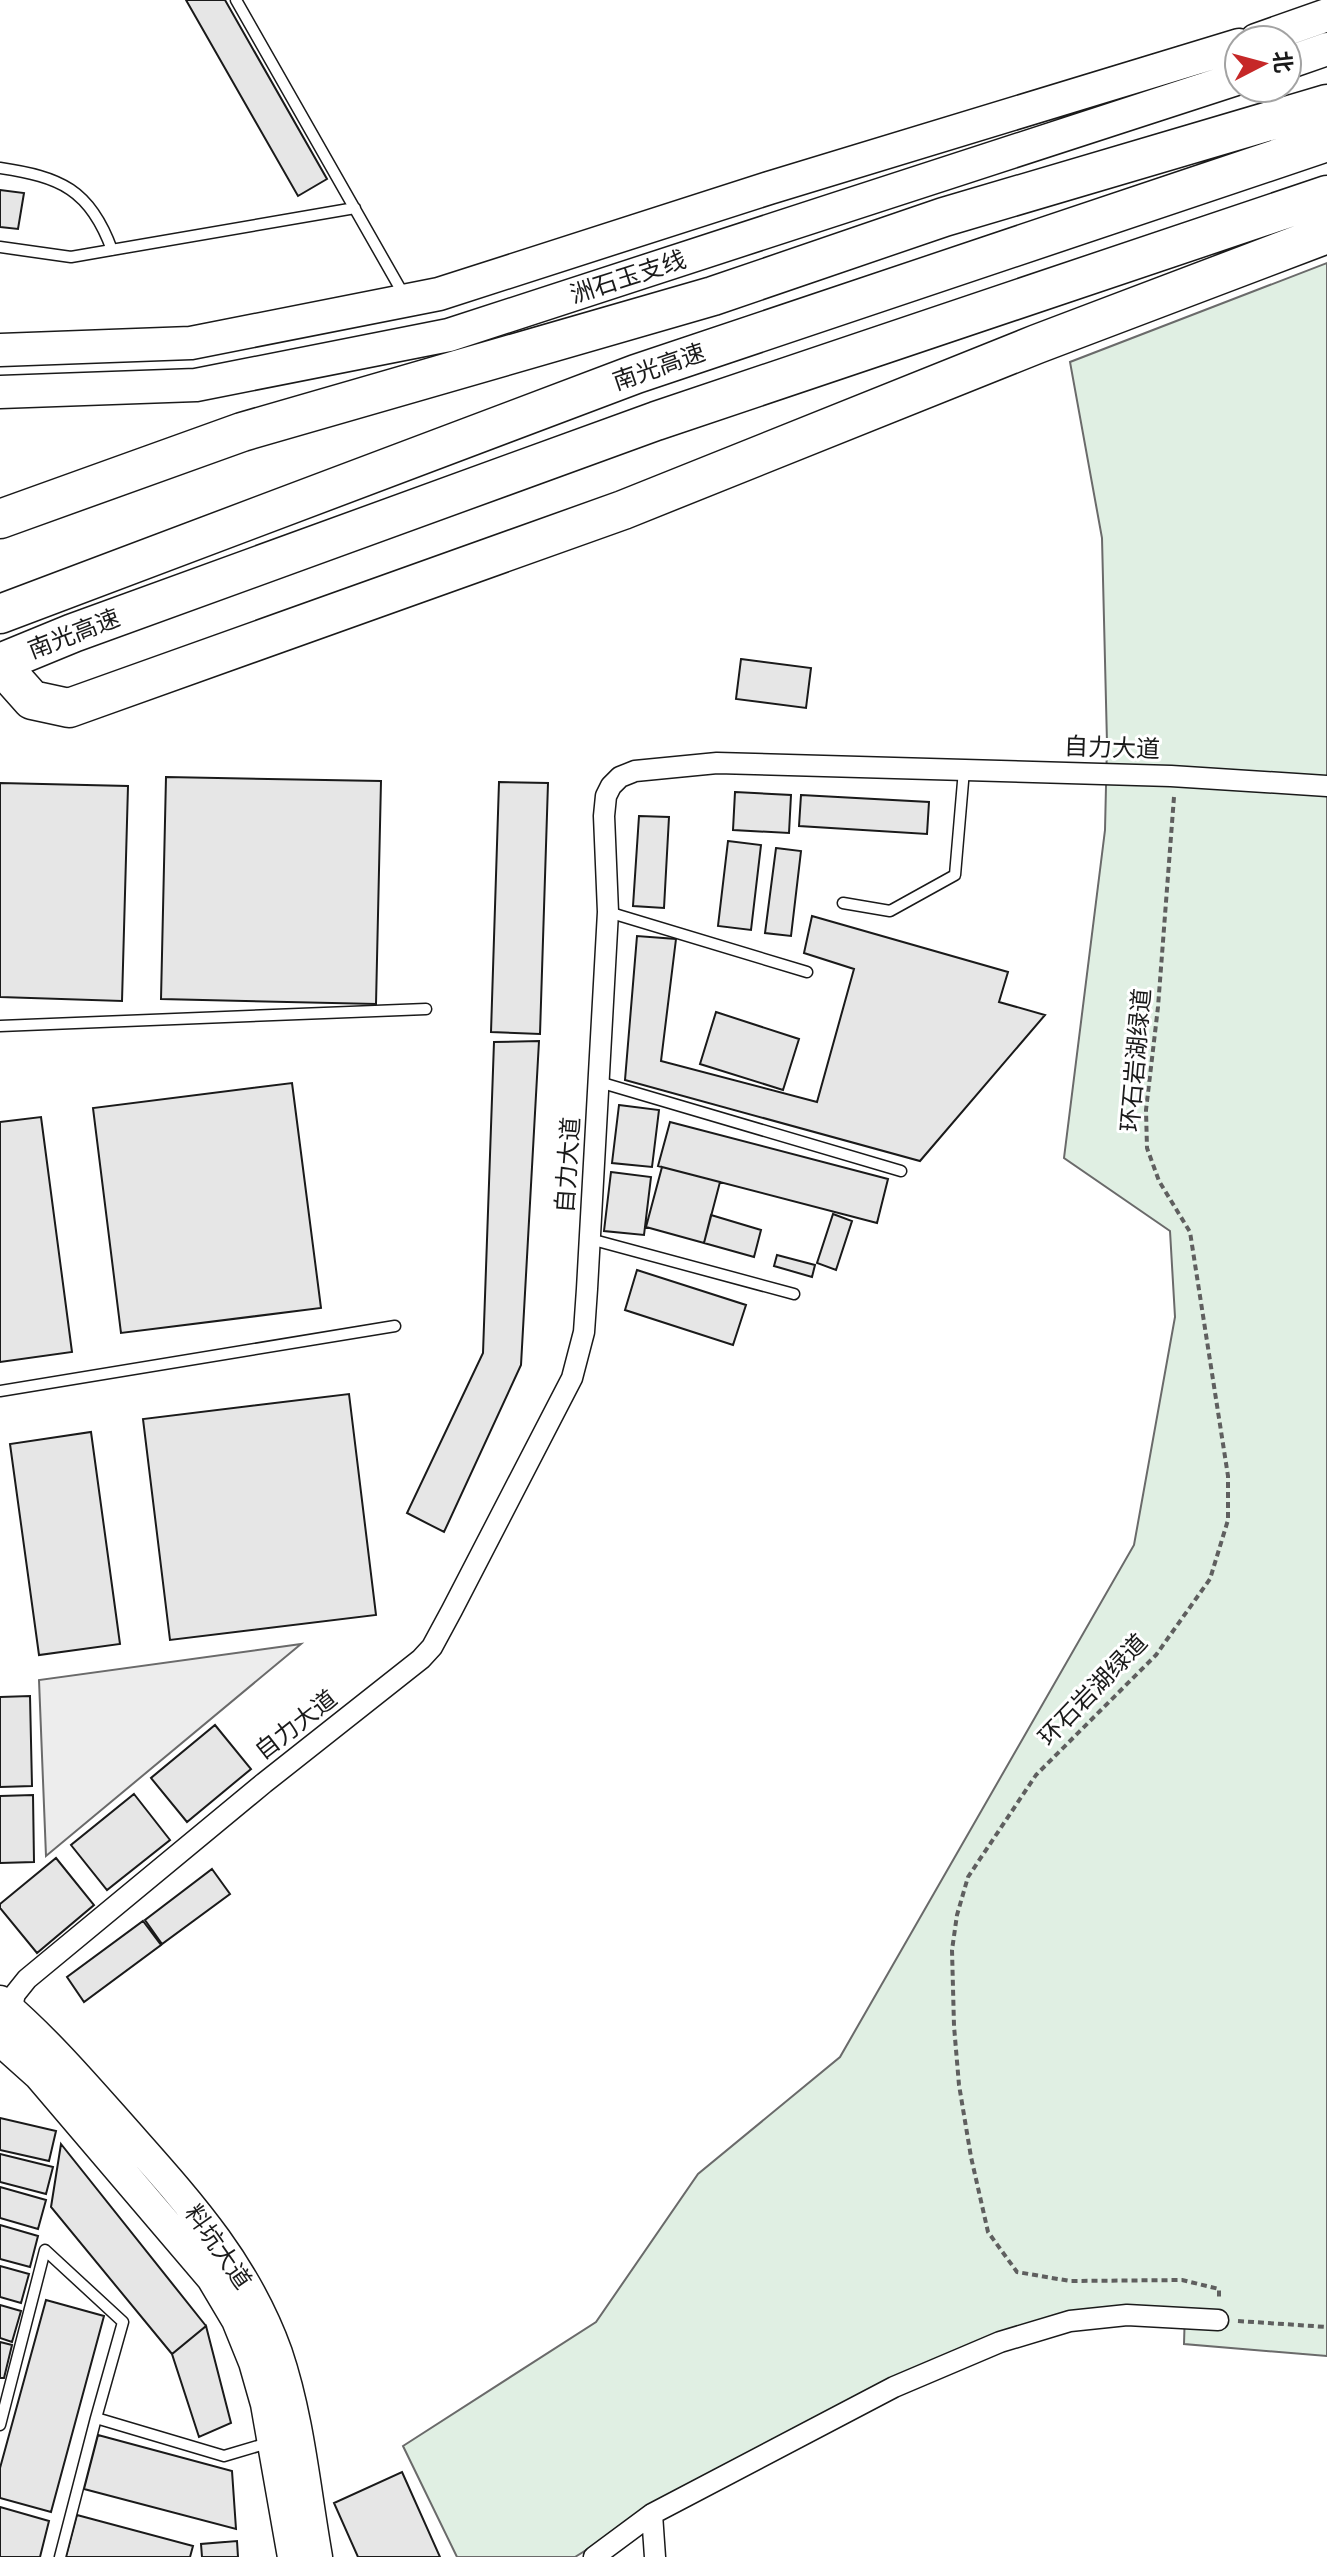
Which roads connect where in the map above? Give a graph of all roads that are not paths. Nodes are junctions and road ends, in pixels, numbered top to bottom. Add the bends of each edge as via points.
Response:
1 (236, 0) edge
2 (1327, 15) edge
3 (1301, 24) edge
4 (1327, 49) edge
5 (1223, 50) edge
6 (1303, 57) edge
7 (1223, 83) edge
8 (1327, 104) edge
9 (1327, 142) edge
10 (0, 168) edge
11 (1327, 195) edge
12 (355, 208) junction
13 (1327, 234) edge
14 (0, 247) edge
15 (112, 250) junction
16 (407, 301) junction
17 (0, 350) edge
18 (0, 392) edge
19 (0, 519) edge
20 (0, 614) edge
21 (0, 663) edge
22 (964, 770) junction
23 (1327, 786) edge
24 (843, 903) dead end
25 (608, 912) junction
26 (807, 972) dead end
27 (426, 1009) dead end
28 (0, 1026) edge
29 (599, 1082) junction
30 (901, 1171) dead end
31 (590, 1239) junction
32 (794, 1294) dead end
33 (395, 1326) dead end
34 (0, 1391) edge
35 (3, 2008) edge
36 (0, 2040) edge
37 (1218, 2320) road end
38 (96, 2418) junction
39 (0, 2425) edge
40 (274, 2441) junction
41 (652, 2514) junction
42 (60, 2557) edge
43 (293, 2557) edge
44 (317, 2557) edge
45 (594, 2557) edge
46 (655, 2557) edge

1 - 12 lane
2 - 3 main road
4 - 6 main road
5 - 16 main road, 洲石玉支线
7 - 18 main road, 洲石玉支线 via 449,335 196,385
8 - 19 highway via 944,217 713,296 242,432
9 - 20 highway, 南光高速 via 636,374
10 - 15 lane via 42,174 79,196
11 - 21 highway, 南光高速 via 656,421
12 - 15 lane
12 - 16 lane
13 - 21 highway via 623,510 69,708 32,700
14 - 15 lane via 71,257
16 - 17 main road, 洲石玉支线 via 191,343
22 - 23 street, 自力大道
22 - 24 lane via 955,875 890,911
22 - 25 street, 自力大道 via 717,763 635,771 620,777 606,796
25 - 26 lane
25 - 29 street, 自力大道
27 - 28 lane
29 - 30 lane
29 - 31 street, 自力大道
31 - 32 lane
31 - 35 street, 自力大道 via 584,1332 572,1378 432,1647 37,1971
33 - 34 lane
35 - 44 street, 料坑大道 via 56,2053 195,2210 240,2273 261,2312 288,2394
36 - 40 street, 料坑大道 via 39,2075 212,2278 254,2362
37 - 41 street via 1070,2321 1000,2342 894,2387
38 - 39 lane via 123,2322 45,2250
38 - 40 lane via 224,2456
38 - 42 lane
40 - 43 street, 料坑大道
41 - 45 street
41 - 46 street

